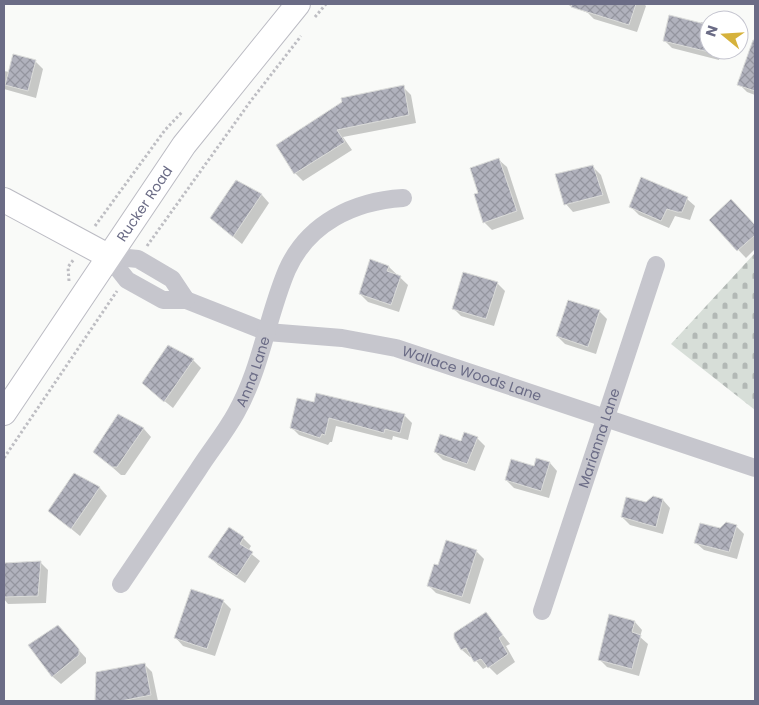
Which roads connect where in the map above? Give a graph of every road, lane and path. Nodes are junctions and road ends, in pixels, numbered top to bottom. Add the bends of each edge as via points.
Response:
1 (326, 4) edge
2 (305, 12) edge
3 (307, 28) dead end
4 (403, 198) dead end
5 (4, 200) edge
6 (108, 256) junction
7 (138, 258) junction
8 (656, 265) dead end
9 (126, 278) junction
10 (186, 300) junction
11 (267, 332) junction
12 (4, 412) edge
13 (607, 418) junction
14 (4, 458) edge
15 (755, 468) edge
16 (121, 584) dead end
17 (542, 611) dead end

1 - 2 path
2 - 6 main road, Rucker Road via 184,145
3 - 7 path
4 - 11 street, Anna Lane via 356,206 312,234 287,270
5 - 6 main road
6 - 7 street
6 - 9 street, Wallace Woods Lane
6 - 12 main road, Rucker Road
7 - 10 street via 172,279
8 - 13 street, Marianna Lane
9 - 10 street, Wallace Woods Lane via 163,300
9 - 14 path
10 - 11 street, Wallace Woods Lane
11 - 13 street, Wallace Woods Lane via 342,338 396,348
11 - 16 street, Anna Lane via 251,381 236,413
13 - 15 street, Wallace Woods Lane
13 - 17 street, Marianna Lane

